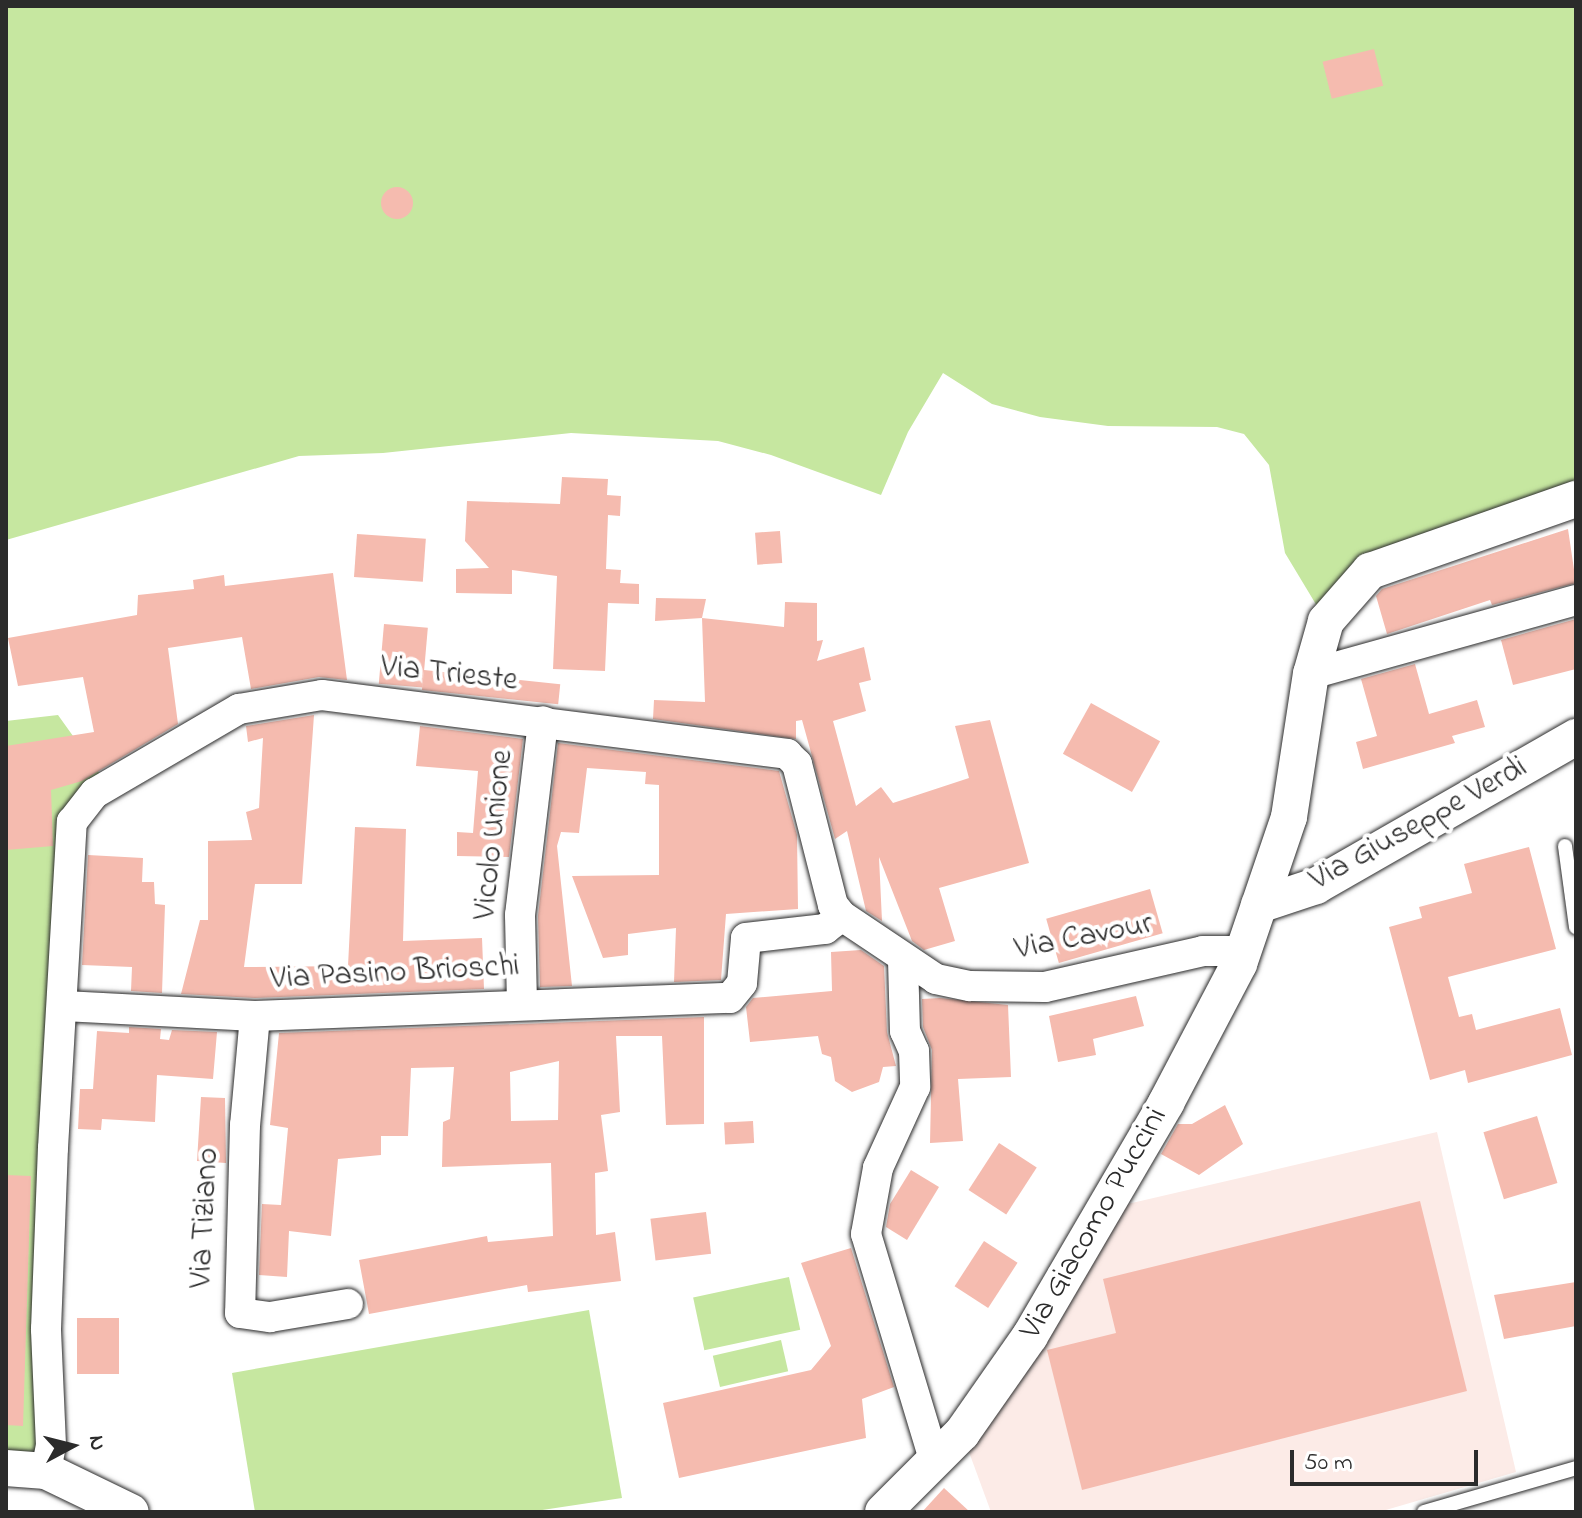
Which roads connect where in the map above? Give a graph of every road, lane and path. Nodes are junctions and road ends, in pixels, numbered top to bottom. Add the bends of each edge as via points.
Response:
1 (1576, 499) edge
2 (1576, 600) edge
3 (1311, 674) junction
4 (543, 721) junction
5 (1576, 737) edge
6 (1565, 846) dead end
7 (1316, 886) junction
8 (1259, 905) junction
9 (850, 922) junction
10 (1576, 927) edge
11 (1241, 958) junction
12 (903, 960) junction
13 (522, 1004) junction
14 (64, 1006) junction
15 (255, 1016) junction
16 (348, 1304) dead end
17 (935, 1462) junction
18 (6, 1468) edge
19 (1576, 1468) edge
20 (46, 1471) junction
21 (131, 1512) edge
22 (883, 1512) edge
23 (1424, 1512) edge

1 - 3 street, Via Giacomo Puccini via 1370,571 1326,621
2 - 3 street
3 - 8 street, Via Giacomo Puccini via 1289,817
4 - 9 street, Via Trieste via 787,754 797,764 826,889
4 - 13 street, Vicolo Unione via 520,915
4 - 14 street, Via Trieste via 398,709 322,695 296,698 239,709 108,785 85,800 72,822
5 - 7 street, Via Giuseppe Verdi
6 - 10 lane
7 - 8 street, Via Giuseppe Verdi
7 - 11 street
8 - 11 street, Via Giacomo Puccini
9 - 12 street, Via Cavour
9 - 13 street, Via Pasino Brioschi via 746,938 742,983 730,998
11 - 12 street, Via Cavour via 1203,951 1079,981 1006,989 936,979
11 - 17 street, Via Giacomo Puccini via 1106,1209 1030,1336 962,1433
12 - 17 street via 905,1031 914,1051 915,1087 878,1168 866,1234
13 - 15 street, Via Pasino Brioschi
14 - 15 street, Via Pasino Brioschi
14 - 20 street, Via Trieste via 46,1329 51,1445
15 - 16 street, Via Tiziano via 245,1125 240,1313 270,1317
17 - 22 street, Via Giacomo Puccini
18 - 20 street
19 - 23 lane
20 - 21 street

